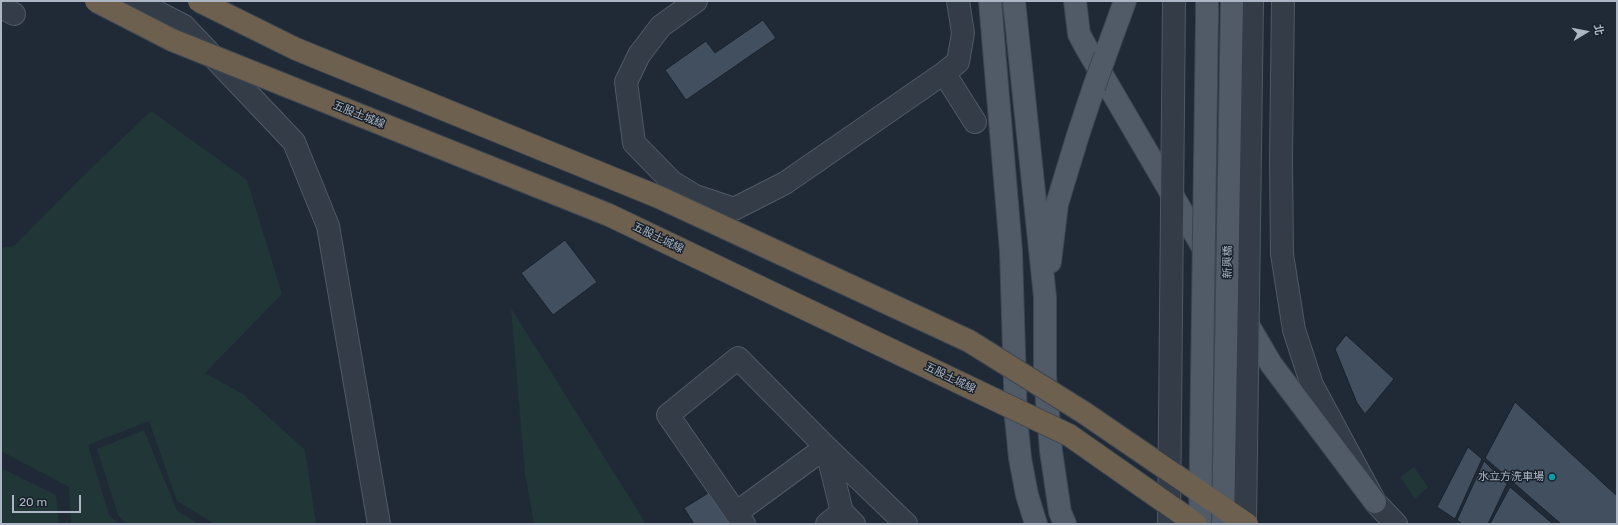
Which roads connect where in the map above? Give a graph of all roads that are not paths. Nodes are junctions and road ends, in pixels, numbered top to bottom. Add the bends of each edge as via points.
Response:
1 (96, 1) edge
2 (136, 1) edge
3 (199, 1) edge
4 (696, 1) edge
5 (958, 1) edge
6 (990, 1) edge
7 (1014, 1) edge
8 (1075, 1) edge
9 (1124, 1) edge
10 (1174, 1) edge
11 (1232, 1) edge
12 (1252, 1) edge
13 (1283, 1) edge
14 (1207, 8) edge
15 (944, 73) junction
16 (975, 122) dead end
17 (1045, 297) junction
18 (826, 447) junction
19 (1375, 502) junction
20 (740, 519) edge
21 (841, 520) edge
22 (379, 524) edge
23 (906, 524) edge
24 (1036, 524) edge
25 (1065, 524) edge
26 (1169, 524) edge
27 (1196, 524) edge
28 (1200, 524) edge
29 (1223, 524) edge
30 (1246, 524) edge
31 (1396, 524) edge

1 - 27 highway, 五股土城線, bridge via 172,40 617,218 1069,435
2 - 22 street via 184,26 294,142 328,226
3 - 30 highway, bridge via 296,49 661,198 969,340 1083,412
4 - 15 street via 661,26 639,55 626,82 634,144 672,182 695,196 734,209 785,183
5 - 15 street via 963,33 958,62
6 - 24 main road via 1011,251 1016,418 1027,495
7 - 17 main road
8 - 19 main road via 1079,34 1087,49 1271,364
9 - 17 main road, bridge via 1057,204
10 - 26 street, bridge
11 - 29 main road, 新興橋, bridge
12 - 30 street, bridge
13 - 19 street via 1282,254 1294,330 1312,385
14 - 28 main road, bridge
15 - 16 street
17 - 25 main road via 1045,376 1050,451 1060,512
18 - 20 street
18 - 20 street via 738,358 668,415
18 - 21 street
18 - 23 street
19 - 31 street

